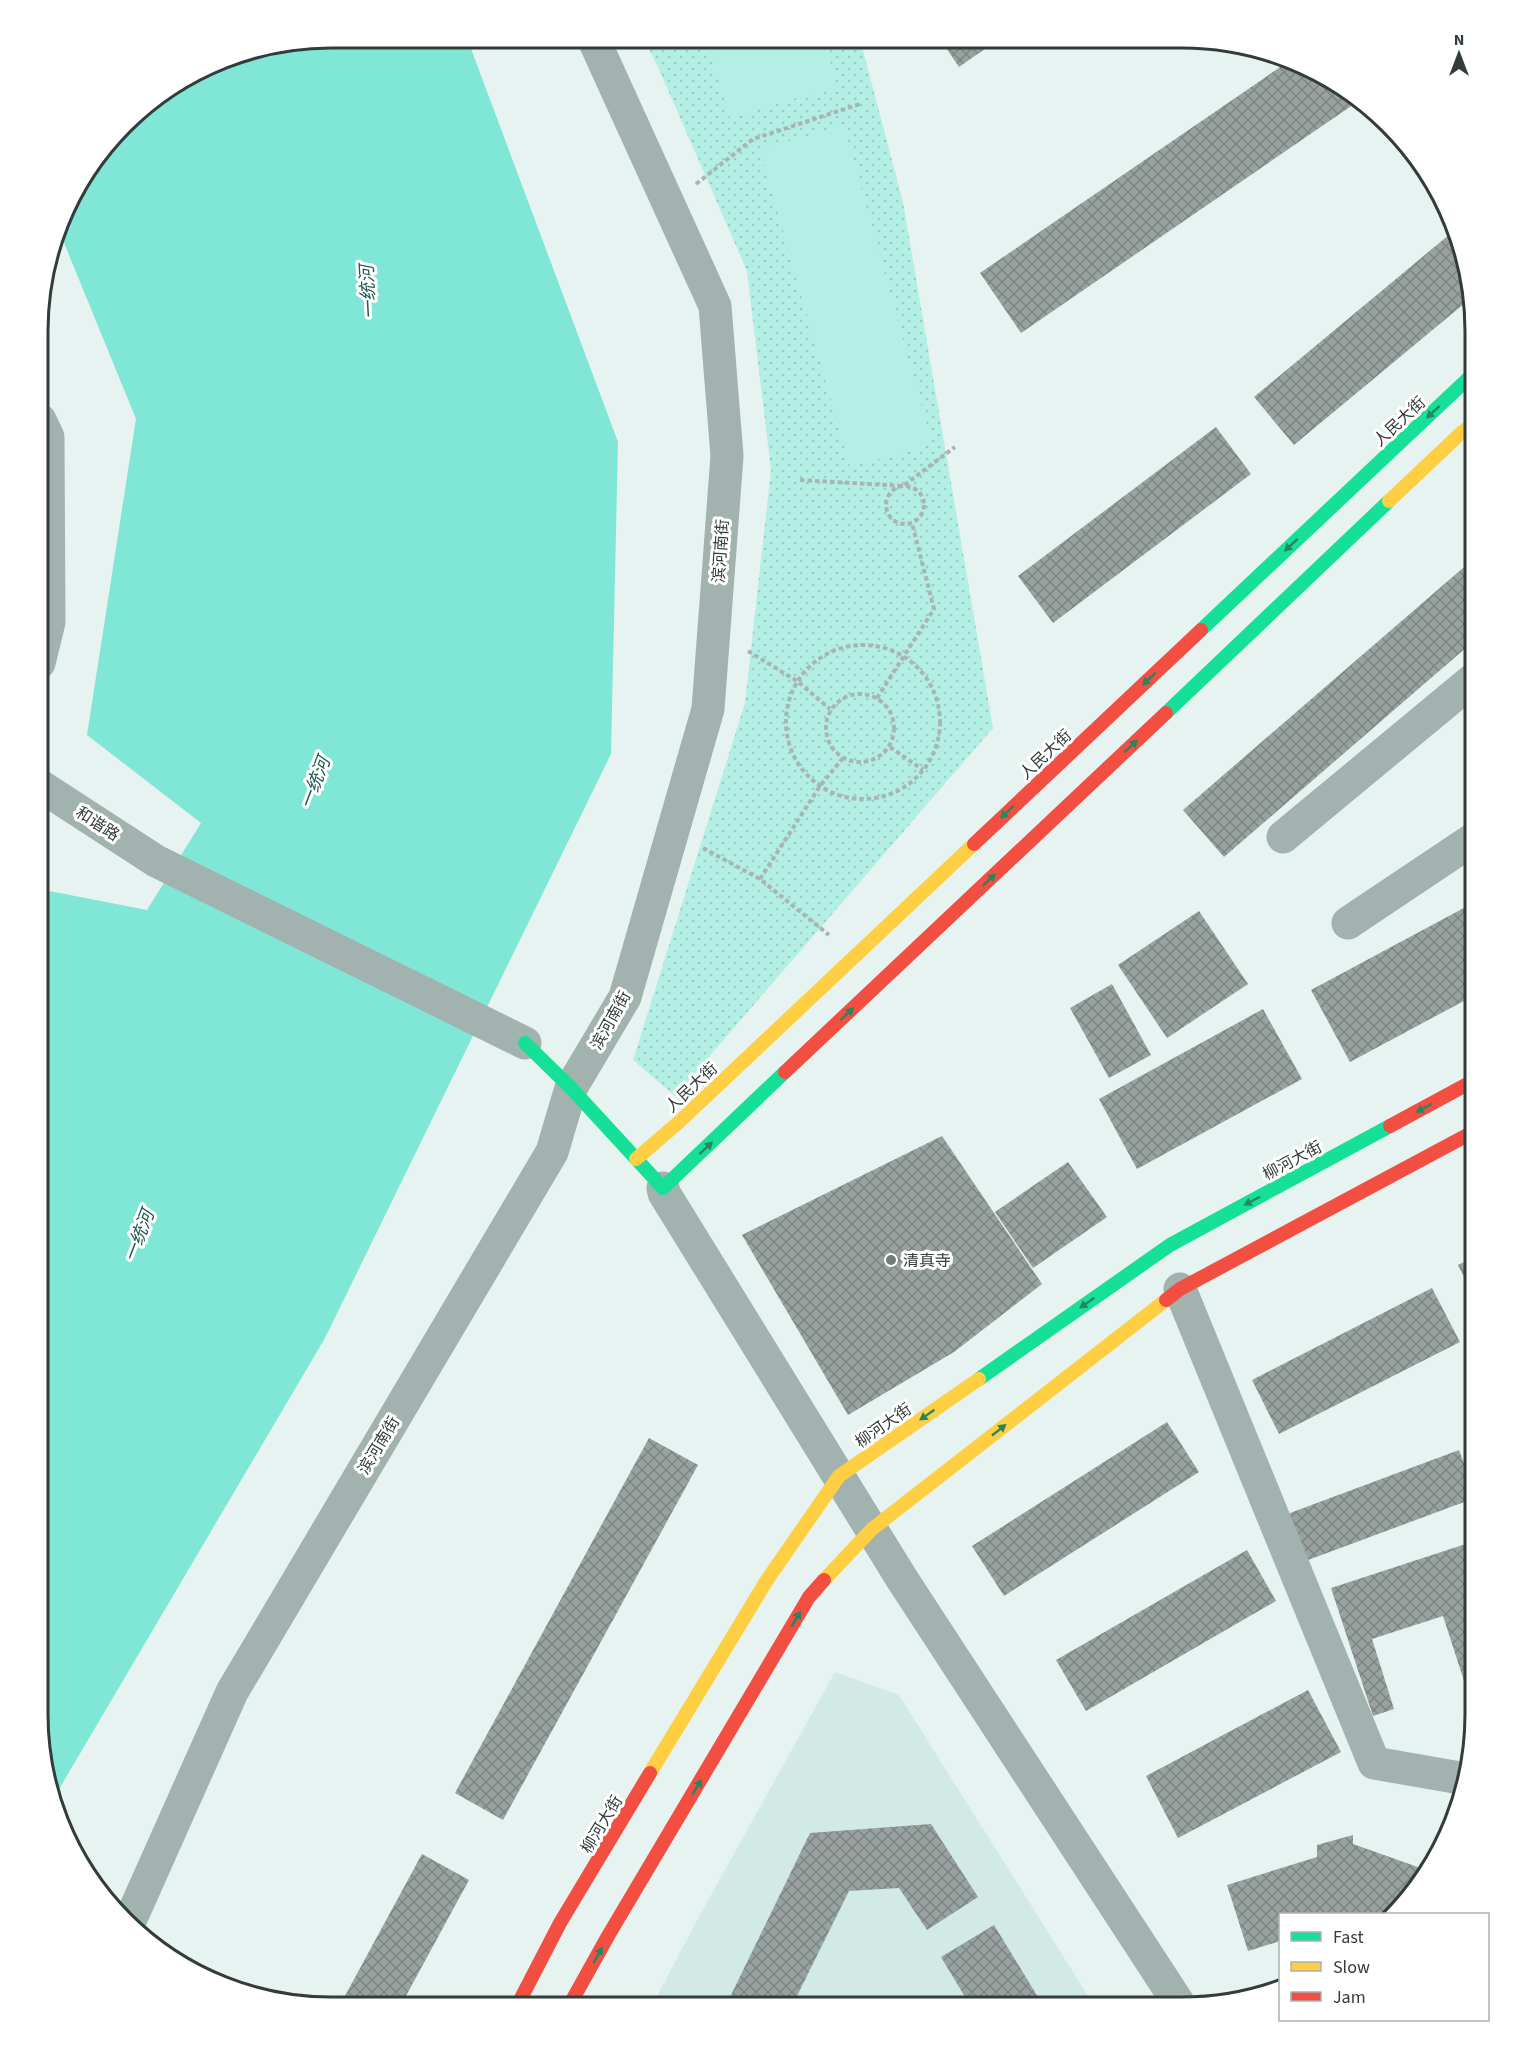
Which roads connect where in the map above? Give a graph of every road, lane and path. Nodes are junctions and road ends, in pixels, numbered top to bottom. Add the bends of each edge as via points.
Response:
1 (598, 48) edge
2 (860, 104) dead end
3 (669, 204) junction
4 (1465, 382) edge
5 (1465, 430) edge
6 (48, 437) edge
7 (955, 447) dead end
8 (800, 480) dead end
9 (903, 486) junction
10 (912, 523) junction
11 (48, 626) edge
12 (714, 631) junction
13 (905, 656) junction
14 (797, 681) junction
15 (1465, 686) edge
16 (878, 698) junction
17 (830, 709) junction
18 (890, 747) junction
19 (843, 758) junction
20 (923, 770) junction
21 (820, 786) junction
22 (48, 791) edge
23 (673, 832) junction
24 (1283, 837) dead end
25 (1465, 845) edge
26 (760, 879) junction
27 (1348, 923) dead end
28 (854, 955) junction
29 (525, 1043) joint
30 (1465, 1085) edge
31 (571, 1088) junction
32 (1465, 1136) edge
33 (636, 1159) junction
34 (663, 1188) junction
35 (1180, 1289) junction
36 (839, 1476) junction
37 (872, 1529) junction
38 (1458, 1778) edge
39 (132, 1915) edge
40 (522, 1997) edge
41 (574, 1997) edge
42 (1175, 1997) edge

1 - 3 street, 滨河南街
2 - 3 path via 753,139
3 - 12 street, 滨河南街 via 715,306 727,456
4 -> 28 main road, 人民大街
34 -> 5 main road
6 - 11 street
7 - 9 path
8 - 9 path
9 - 10 path via 920,492 924,501 924,509
9 - 10 path via 887,498 887,509 892,518
10 - 13 path via 933,609
12 - 14 path
12 - 23 street, 滨河南街 via 708,709
13 - 14 path via 866,644 846,646 826,653
13 - 16 path
13 - 20 path via 932,686 939,705 937,746
14 - 17 path
14 - 21 path via 789,699 787,738 805,773
15 - 24 street
16 - 17 path via 861,693 843,697
16 - 18 path via 891,710 896,729
17 - 19 path via 825,727 830,745
18 - 19 path via 877,759 860,763
18 - 20 path
19 - 21 path
20 - 21 path via 898,790 879,797 858,799
21 - 26 path
22 - 29 street, 和谐路 via 156,861
23 - 26 path
23 - 31 street, 滨河南街 via 625,997
25 - 27 street
26 - 28 path
28 - 33 main road, 人民大街
29 - 31 main road
30 -> 36 main road, 柳河大街 via 1170,1245
31 - 33 main road
31 - 39 street, 滨河南街 via 552,1152 232,1692
32 - 35 main road
33 - 34 main road
34 - 36 street
37 -> 35 main road
35 - 38 street via 1374,1763
36 - 37 street
36 - 40 main road, 柳河大街 via 767,1580 560,1923
41 -> 37 main road via 809,1597
37 - 42 street

